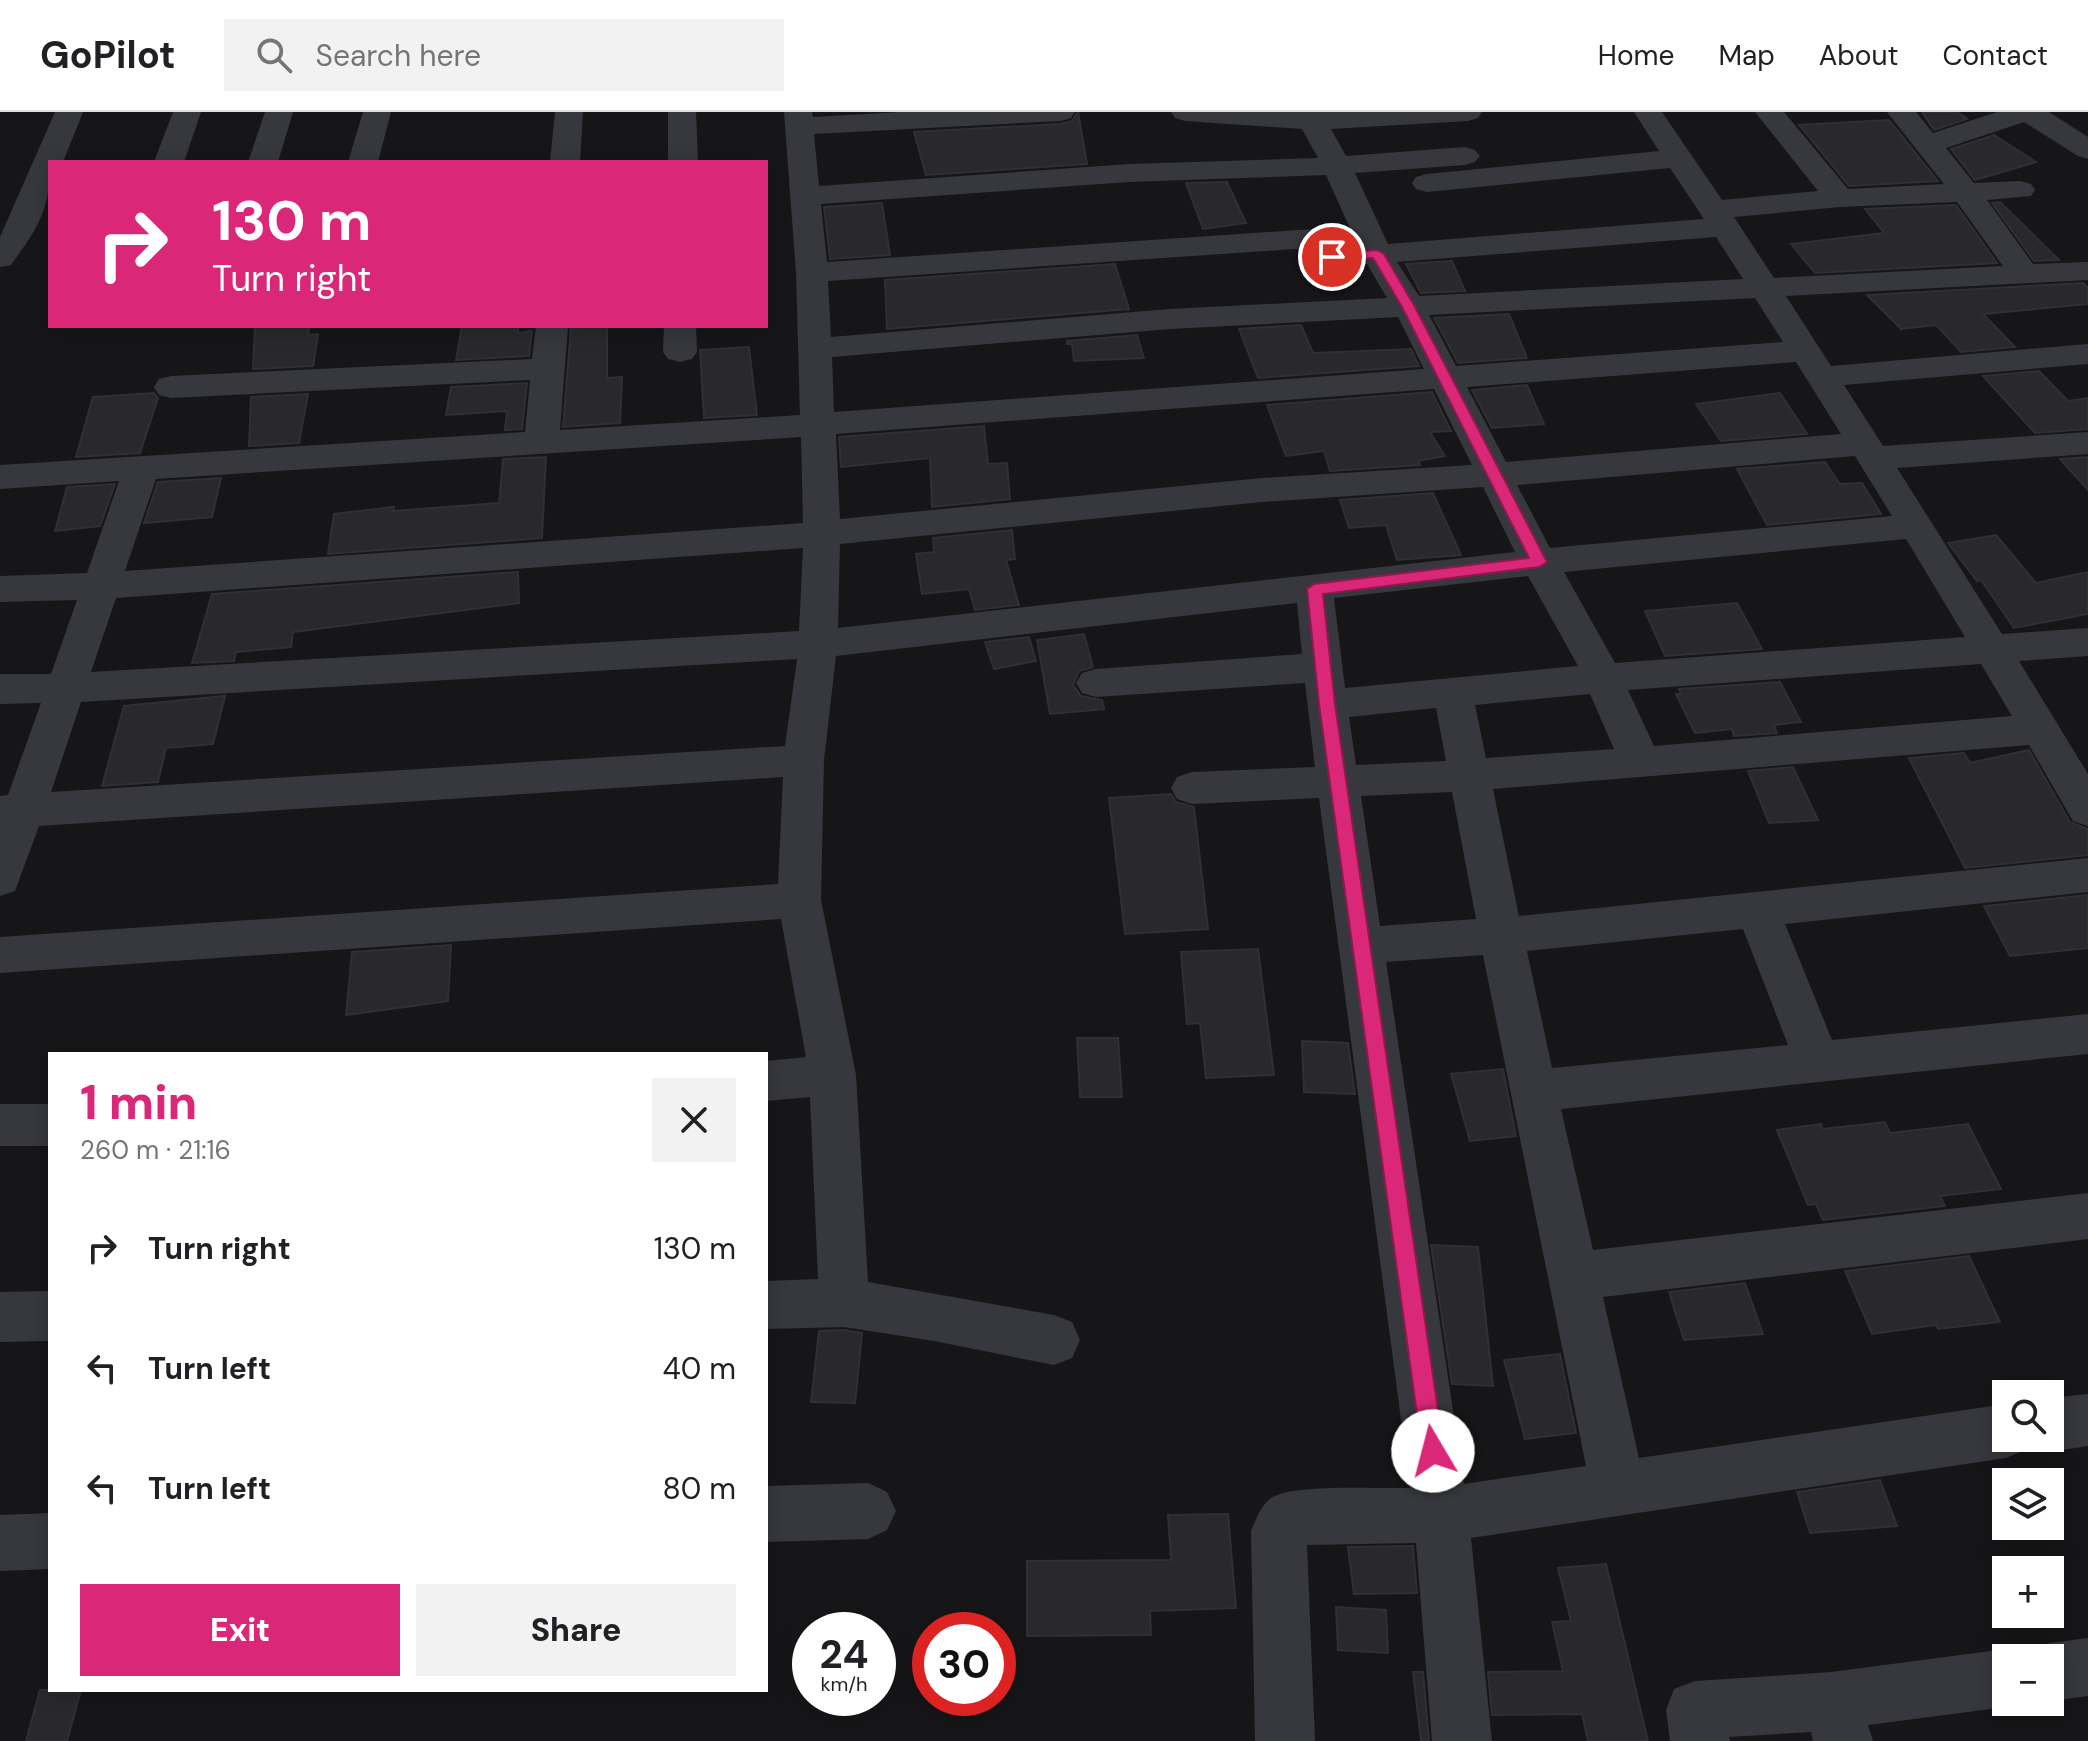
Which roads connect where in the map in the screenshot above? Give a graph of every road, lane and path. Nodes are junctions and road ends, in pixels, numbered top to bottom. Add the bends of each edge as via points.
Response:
1 (69, 112) edge
2 (80, 112) edge
3 (187, 112) edge
4 (279, 112) edge
5 (377, 112) edge
6 (569, 112) edge
7 (682, 112) edge
8 (1061, 112) edge
9 (1185, 112) edge
10 (1468, 112) edge
11 (1648, 112) edge
12 (1769, 112) edge
13 (1901, 112) edge
14 (2027, 112) edge
15 (1309, 117) edge
16 (799, 119) edge
17 (1927, 145) junction
18 (2088, 150) edge
19 (1465, 156) dead end
20 (1679, 158) junction
21 (49, 160) edge
22 (170, 160) edge
23 (264, 160) edge
24 (364, 160) edge
25 (565, 160) edge
26 (683, 160) edge
27 (48, 163) edge
28 (1343, 178) junction
29 (2020, 190) dead end
30 (1965, 191) junction
31 (806, 196) junction
32 (1840, 198) junction
33 (1720, 218) junction
34 (1377, 254) junction
35 (0, 258) edge
36 (2088, 271) edge
37 (812, 273) junction
38 (2025, 275) junction
39 (1765, 287) junction
40 (1409, 307) junction
41 (552, 328) edge
42 (817, 348) junction
43 (2088, 354) edge
44 (1813, 364) junction
45 (549, 369) junction
46 (1445, 379) junction
47 (171, 387) dead end
48 (819, 424) junction
49 (541, 443) junction
50 (2088, 443) edge
51 (1868, 451) junction
52 (141, 470) junction
53 (1494, 475) junction
54 (0, 477) edge
55 (1917, 526) junction
56 (822, 534) junction
57 (1539, 562) junction
58 (102, 586) junction
59 (0, 589) edge
60 (1314, 589) junction
61 (2088, 642) edge
62 (818, 644) junction
63 (1992, 650) junction
64 (1603, 678) junction
65 (1096, 683) dead end
66 (1325, 686) junction
67 (67, 688) junction
68 (0, 689) edge
69 (1453, 693) junction
70 (2040, 729) junction
71 (804, 760) junction
72 (1641, 763) junction
73 (2075, 764) edge
74 (1468, 774) junction
75 (1338, 781) junction
76 (1192, 788) dead end
77 (2088, 810) edge
78 (12, 811) edge
79 (2088, 875) edge
80 (0, 879) edge
81 (799, 900) junction
82 (1757, 908) junction
83 (1501, 936) junction
84 (1363, 945) junction
85 (0, 955) edge
86 (2088, 1034) edge
87 (1817, 1060) junction
88 (833, 1075) junction
89 (768, 1081) edge
90 (1534, 1091) junction
91 (0, 1125) edge
92 (48, 1125) edge
93 (2088, 1216) edge
94 (1575, 1276) junction
95 (844, 1303) junction
96 (768, 1305) edge
97 (48, 1316) edge
98 (0, 1317) edge
99 (1054, 1340) dead end
100 (2088, 1420) edge
101 (2064, 1423) edge
102 (1992, 1433) edge
103 (1618, 1487) junction
104 (868, 1511) dead end
105 (768, 1514) edge
106 (1441, 1515) junction
107 (48, 1541) edge
108 (0, 1543) edge
109 (2088, 1667) edge
110 (2064, 1670) edge
111 (1992, 1682) edge
112 (1837, 1721) edge
113 (1285, 1741) edge
114 (1462, 1741) edge
115 (1700, 1741) edge

1 - 2 street
1 - 21 street
3 - 22 street
4 - 23 street
5 - 24 street
6 - 25 street
7 - 26 street
8 - 16 street
9 - 15 street
10 - 15 street
11 - 20 street
12 - 32 street
13 - 17 street
14 - 17 street
14 - 18 street
15 - 28 street
16 - 31 street
17 - 30 street
19 - 28 street
20 - 28 street
20 - 33 street
27 - 35 street via 20,231
28 - 31 street via 1129,173
28 - 34 street
29 - 30 street
30 - 32 street
30 - 38 street
31 - 37 street
32 - 33 street
33 - 34 street
33 - 39 street
34 - 37 street via 1332,257 1314,238
34 - 40 street
36 - 38 street
37 - 42 street
38 - 39 street
39 - 40 street
39 - 44 street
40 - 42 street via 1170,319
40 - 46 street
41 - 45 street
42 - 48 street
43 - 44 street
44 - 46 street
44 - 51 street
45 - 47 street
45 - 49 street
46 - 48 street
46 - 53 street
48 - 49 street
48 - 56 street
49 - 52 street
50 - 51 street
51 - 53 street
51 - 55 street
52 - 54 street
52 - 58 street
53 - 56 street via 1262,490
53 - 57 street
55 - 57 street
55 - 63 street
56 - 58 street
56 - 62 street
57 - 60 street
57 - 64 street
58 - 59 street
58 - 67 street
60 - 62 street
60 - 66 street
61 - 63 street
62 - 67 street
62 - 71 street
63 - 64 street
63 - 70 street
64 - 69 street
64 - 72 street
65 - 66 street
66 - 69 street
66 - 75 street
67 - 68 street
67 - 78 street
69 - 74 street
70 - 72 street
70 - 73 street
71 - 78 street
71 - 81 street
72 - 74 street
73 - 77 street
74 - 75 street
74 - 83 street
75 - 76 street
75 - 84 street
78 - 80 street
79 - 82 street
81 - 85 street
81 - 88 street
82 - 83 street
82 - 87 street
83 - 84 street
83 - 90 street
84 - 106 street
86 - 87 street
87 - 90 street
88 - 89 street
88 - 95 street
90 - 94 street
91 - 92 street
93 - 94 street
94 - 103 street
95 - 96 street
95 - 99 street
97 - 98 street
100 - 101 street
102 - 103 street
103 - 106 street
104 - 105 street
106 - 113 street via 1290,1518 1279,1531
106 - 114 street
107 - 108 street
109 - 110 street
111 - 112 street
112 - 115 street via 1695,1710

